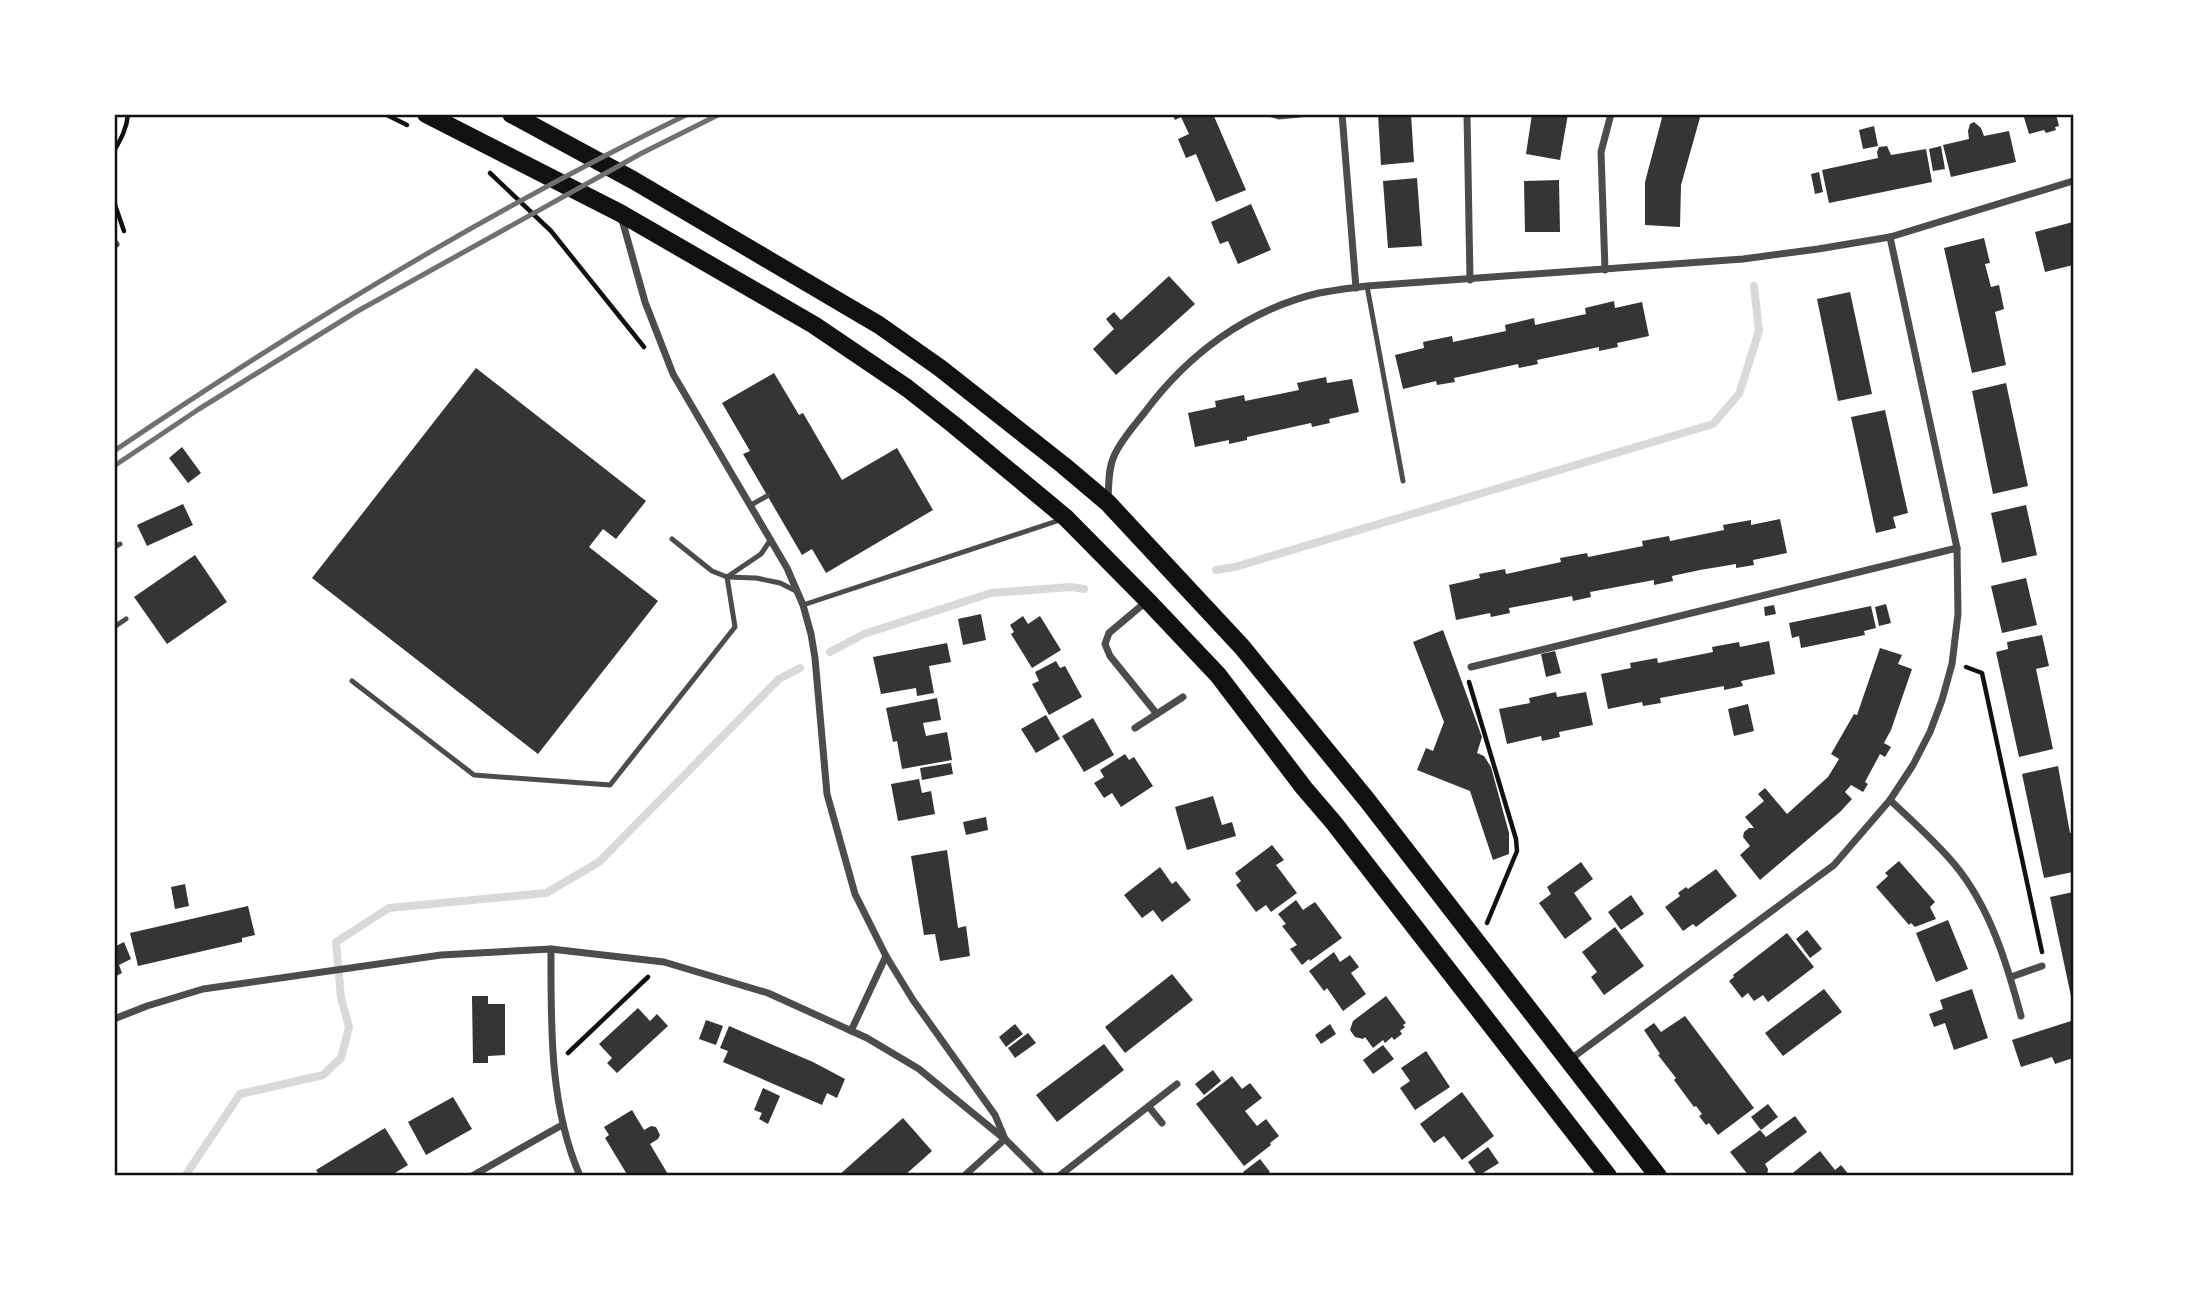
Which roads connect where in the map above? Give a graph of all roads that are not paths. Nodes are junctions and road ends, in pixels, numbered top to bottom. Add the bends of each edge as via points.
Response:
1 (426, 114) edge
2 (511, 114) edge
3 (1272, 114) edge
4 (1300, 114) edge
5 (1342, 114) edge
6 (1467, 114) edge
7 (1611, 114) edge
8 (2073, 181) edge
9 (620, 213) junction
10 (1891, 237) junction
11 (1605, 270) junction
12 (1470, 280) junction
13 (1367, 286) junction
14 (1356, 288) junction
15 (1403, 481) dead end
16 (767, 496) dead end
17 (1108, 503) junction
18 (751, 505) junction
19 (1066, 518) junction
20 (672, 539) dead end
21 (771, 539) junction
22 (120, 544) dead end
23 (114, 547) edge
24 (1957, 548) junction
25 (727, 577) junction
26 (798, 592) junction
27 (1148, 601) junction
28 (803, 605) junction
29 (126, 620) dead end
30 (114, 627) edge
31 (1471, 667) road end
32 (352, 681) dead end
33 (1183, 697) dead end
34 (1157, 714) junction
35 (1135, 728) dead end
36 (1890, 800) junction
37 (551, 949) junction
38 (886, 956) junction
39 (2042, 966) road end
40 (2011, 977) junction
41 (2021, 1017) dead end
42 (114, 1019) edge
43 (851, 1031) junction
44 (1567, 1061) junction
45 (1177, 1084) dead end
46 (1149, 1107) junction
47 (1162, 1123) dead end
48 (562, 1125) junction
49 (1005, 1139) junction
50 (472, 1176) edge
51 (580, 1176) edge
52 (964, 1176) edge
53 (1041, 1176) edge
54 (1059, 1176) edge
55 (1608, 1176) edge
56 (1658, 1176) edge

1 - 9 main road
2 - 17 main road via 879,325
3 - 4 street
5 - 14 street
6 - 12 street
7 - 11 street via 1601,152
8 - 10 street
9 - 18 street via 645,302 673,374
9 - 19 main road via 814,325 907,388
10 - 11 street via 1743,259
10 - 24 street
11 - 12 street
12 - 13 street
13 - 14 street
13 - 15 lane
14 - 17 street via 1297,299 1264,312 1227,331 1191,360 1158,394 1113,456
16 - 18 lane
17 - 44 main road via 1242,647 1367,800
18 - 21 street
19 - 27 main road
19 - 28 lane
20 - 25 lane via 712,571
21 - 25 lane via 761,554
21 - 26 street
22 - 23 lane
24 - 31 street
24 - 36 street via 1958,614 1952,664 1930,732
25 - 26 lane via 780,583
25 - 32 lane via 735,627 610,785 474,775
26 - 28 street
27 - 34 street via 1109,633 1105,643 1110,656
27 - 55 main road via 1218,675
28 - 38 street via 814,657 827,794 855,894
29 - 30 lane
33 - 34 street
34 - 35 street
36 - 40 street via 1955,864 1973,889
36 - 44 street via 1834,865
37 - 42 street via 441,955 203,989
37 - 43 street via 664,961 768,993
37 - 48 street via 554,1067
38 - 43 street
38 - 49 street via 995,1115
39 - 40 street
40 - 41 street
43 - 49 street via 919,1069
44 - 56 main road
45 - 46 street
46 - 47 street
46 - 54 street
48 - 50 street
48 - 51 street
49 - 52 street
49 - 53 street

